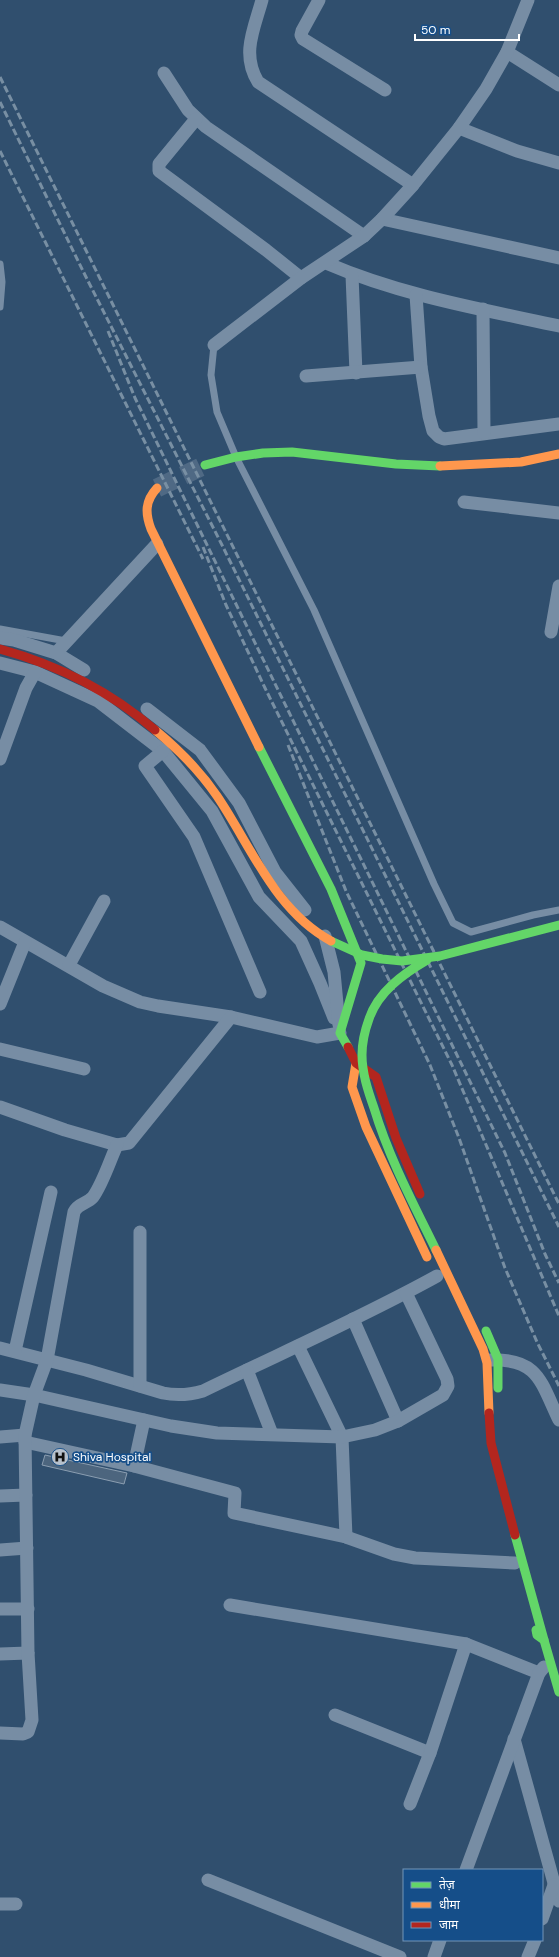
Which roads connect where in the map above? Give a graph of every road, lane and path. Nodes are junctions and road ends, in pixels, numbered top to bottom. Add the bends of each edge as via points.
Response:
1 (262, 0) edge
2 (319, 0) edge
3 (528, 0) edge
4 (507, 52) junction
5 (164, 72) dead end
6 (559, 85) edge
7 (385, 90) dead end
8 (196, 119) junction
9 (460, 128) junction
10 (559, 163) edge
11 (413, 185) junction
12 (382, 219) junction
13 (364, 236) junction
14 (559, 258) edge
15 (326, 263) junction
16 (0, 264) edge
17 (352, 275) junction
18 (301, 278) junction
19 (416, 295) junction
20 (0, 307) edge
21 (483, 309) junction
22 (559, 326) edge
23 (214, 345) joint
24 (421, 367) junction
25 (356, 373) junction
26 (306, 376) dead end
27 (559, 424) edge
28 (484, 433) junction
29 (559, 454) edge
30 (236, 457) junction
31 (205, 465) tunnel mouth
32 (157, 488) tunnel mouth
33 (464, 502) dead end
34 (559, 513) edge
35 (157, 544) junction
36 (559, 586) edge
37 (0, 629) edge
38 (551, 632) dead end
39 (0, 638) edge
40 (66, 641) junction
41 (0, 649) edge
42 (56, 653) junction
43 (0, 663) edge
44 (35, 672) junction
45 (163, 751) junction
46 (0, 760) edge
47 (104, 901) dead end
48 (559, 910) edge
49 (559, 925) edge
50 (0, 927) edge
51 (25, 942) junction
52 (437, 956) junction
53 (69, 965) junction
54 (260, 992) dead end
55 (0, 1004) edge
56 (231, 1018) junction
57 (340, 1033) junction
58 (0, 1049) edge
59 (356, 1063) junction
60 (84, 1069) dead end
61 (0, 1107) edge
62 (117, 1145) junction
63 (51, 1192) dead end
64 (423, 1199) dead end
65 (140, 1232) dead end
66 (435, 1273) joint
67 (406, 1293) junction
68 (353, 1319) junction
69 (481, 1320) dead end
70 (461, 1325) dead end
71 (298, 1346) junction
72 (0, 1348) edge
73 (14, 1351) junction
74 (498, 1359) junction
75 (47, 1360) junction
76 (478, 1360) junction
77 (247, 1370) junction
78 (140, 1386) junction
79 (0, 1390) edge
80 (34, 1395) junction
81 (479, 1401) dead end
82 (144, 1420) junction
83 (559, 1420) edge
84 (398, 1421) junction
85 (481, 1433) dead end
86 (272, 1434) junction
87 (0, 1437) edge
88 (342, 1437) junction
89 (25, 1438) junction
90 (134, 1466) junction
91 (26, 1495) junction
92 (0, 1496) edge
93 (346, 1537) junction
94 (27, 1548) junction
95 (0, 1550) edge
96 (515, 1563) junction
97 (230, 1605) dead end
98 (0, 1609) edge
99 (28, 1609) junction
100 (544, 1640) junction
101 (466, 1644) junction
102 (0, 1654) edge
103 (28, 1654) junction
104 (550, 1660) junction
105 (539, 1674) junction
106 (559, 1692) edge
107 (335, 1715) dead end
108 (0, 1733) edge
109 (514, 1739) junction
110 (430, 1753) junction
111 (410, 1804) dead end
112 (466, 1869) edge
113 (208, 1880) dead end
114 (554, 1885) junction
115 (559, 1901) edge
116 (0, 1904) edge
117 (16, 1904) dead end
118 (543, 1916) edge
119 (440, 1941) edge
120 (535, 1941) edge
121 (400, 1957) edge
122 (434, 1957) edge
123 (528, 1957) edge

1 - 11 street via 249,46 250,63 258,82
2 - 7 street via 301,35
3 - 4 street
4 - 6 street
4 - 9 street
5 - 8 street
8 - 13 street
8 - 18 street via 159,164 159,171
9 - 10 street via 517,151
9 - 11 street
11 - 12 street
12 - 13 street
12 - 14 street
13 - 15 street
15 - 17 street
15 - 18 street
16 - 20 lane
17 - 19 street
17 - 25 street
18 - 23 street
19 - 21 street
19 - 24 street
21 - 22 street
21 - 28 street
23 - 30 lane via 211,375 217,412
24 - 25 street
24 - 28 street via 433,431 444,439
25 - 26 street
27 - 28 street
29 - 30 main road via 521,462 452,467 396,464 292,452
30 - 31 main road
30 - 48 lane via 314,610 453,923 471,932
32 - 35 main road via 149,495 146,503 148,523
33 - 34 street
35 - 40 street
35 - 57 main road via 331,889 361,963
36 - 38 street
37 - 40 lane
39 - 42 street
40 - 42 street
41 - 52 main road, bridge via 63,669 101,690 184,755 213,790 280,897 314,932 342,947 371,957 402,960
42 - 57 street via 147,710 200,750 239,803 275,872 324,932 334,972
43 - 44 street
44 - 45 street via 98,701
44 - 46 street via 24,693
45 - 54 street via 144,766 194,837
45 - 57 street via 212,811 259,897 301,941
47 - 53 street
49 - 52 main road, bridge
50 - 51 street
51 - 53 street
51 - 55 street
52 - 100 main road, bridge via 404,973 383,994 369,1018 362,1056 367,1087 385,1144 483,1349 487,1363 491,1443
53 - 56 street via 103,986 140,1002
56 - 57 street via 317,1037
56 - 62 street via 134,1138 129,1143
57 - 59 main road
58 - 60 street
59 - 64 main road via 376,1077 396,1138
59 - 66 main road via 352,1087 366,1127
61 - 62 street
62 - 75 street via 94,1195 79,1205 74,1212
63 - 73 street
65 - 78 street
66 - 67 street
67 - 68 street
67 - 84 street via 448,1386 443,1395
68 - 71 street
68 - 84 street
69 - 74 main road
70 - 76 main road
71 - 77 street
71 - 88 street
72 - 73 street
73 - 75 street
74 - 76 street
74 - 83 street via 515,1361 537,1374
74 - 100 main road via 498,1434 549,1631
75 - 78 street
75 - 80 street
76 - 81 main road
77 - 78 street via 191,1395 175,1395
77 - 86 street
79 - 80 street
80 - 82 street
80 - 89 street
82 - 86 street via 217,1433
82 - 90 street
84 - 88 street via 374,1430
85 - 96 main road
86 - 88 street
87 - 89 street
88 - 93 street
89 - 90 street
89 - 91 street
90 - 93 street via 235,1493 234,1513
91 - 92 street
91 - 94 street
93 - 96 street via 394,1554 415,1558
94 - 95 street
94 - 99 street
96 - 100 main road via 537,1635
97 - 101 street
98 - 99 street
99 - 103 street
100 - 104 main road
101 - 105 street
101 - 110 street
102 - 103 street
103 - 108 street via 32,1720 30,1728 23,1734
104 - 105 street
104 - 106 main road
105 - 109 street
107 - 110 street
109 - 112 street
109 - 114 street
110 - 111 street
113 - 121 street
114 - 115 street
114 - 118 street
116 - 117 street
119 - 122 street
120 - 123 street

